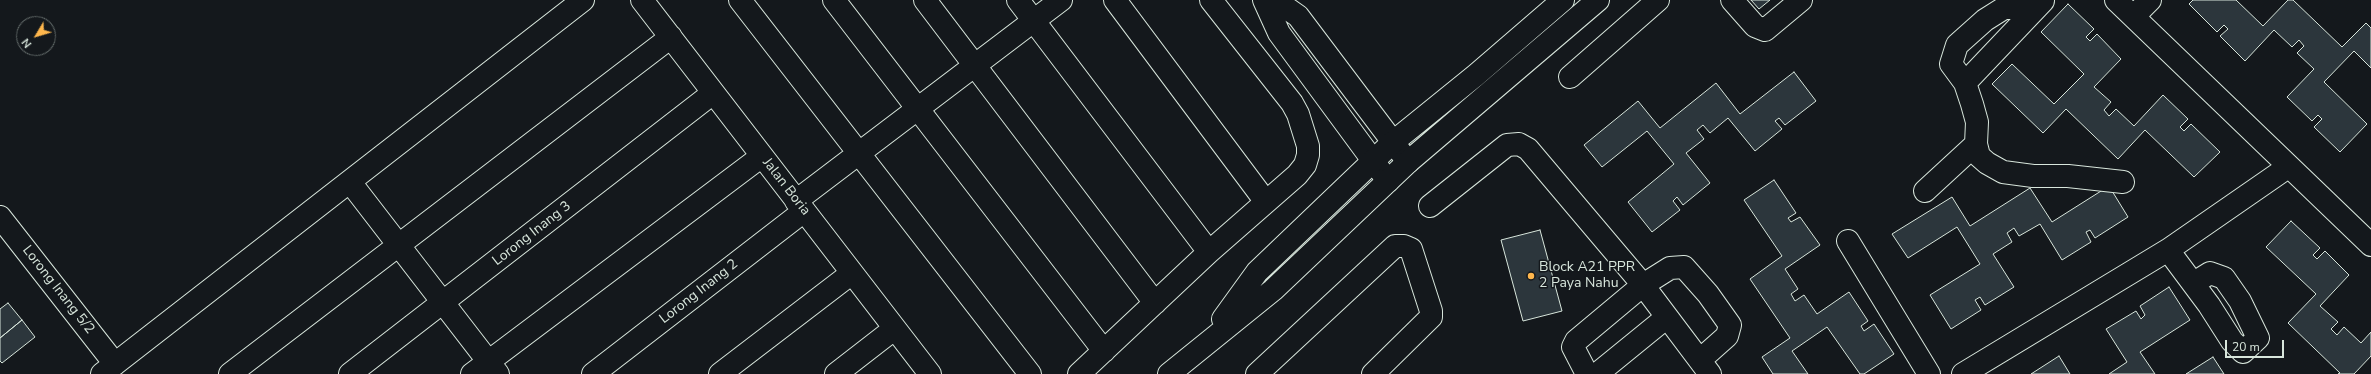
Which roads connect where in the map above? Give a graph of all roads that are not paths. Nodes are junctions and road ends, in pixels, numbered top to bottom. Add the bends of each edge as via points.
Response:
1 (582, 0) edge
2 (642, 0) edge
3 (740, 0) edge
4 (834, 0) edge
5 (925, 0) edge
6 (1018, 0) edge
7 (1061, 0) edge
8 (1115, 0) edge
9 (1211, 0) edge
10 (1264, 0) edge
11 (1276, 0) edge
12 (1563, 0) edge
13 (1598, 0) edge
14 (1732, 0) edge
15 (1801, 0) edge
16 (2116, 0) edge
17 (2150, 0) edge
18 (1652, 1) edge
19 (2040, 4) edge
20 (2134, 16) junction
21 (1034, 20) junction
22 (671, 37) junction
23 (975, 65) junction
24 (1570, 77) dead end
25 (1965, 83) junction
26 (713, 92) junction
27 (918, 109) junction
28 (1392, 143) junction
29 (1976, 144) junction
30 (858, 153) junction
31 (762, 156) junction
32 (1372, 162) junction
33 (1408, 162) junction
34 (2288, 167) junction
35 (1388, 181) junction
36 (350, 182) junction
37 (2123, 182) dead end
38 (1926, 191) dead end
39 (1266, 202) junction
40 (800, 206) junction
41 (1430, 206) dead end
42 (0, 217) edge
43 (1848, 241) dead end
44 (397, 244) junction
45 (2371, 244) edge
46 (2168, 250) junction
47 (1209, 252) junction
48 (852, 273) junction
49 (2194, 283) dead end
50 (1643, 285) junction
51 (443, 302) junction
52 (1155, 303) junction
53 (1667, 317) junction
54 (894, 329) junction
55 (1207, 341) junction
56 (1104, 351) junction
57 (1705, 367) edge
58 (109, 369) edge
59 (486, 370) edge
60 (230, 374) edge
61 (350, 374) edge
62 (593, 374) edge
63 (720, 374) edge
64 (836, 374) edge
65 (930, 374) edge
66 (1030, 374) edge
67 (1079, 374) edge
68 (1169, 374) edge
69 (1257, 374) edge
70 (1373, 374) edge
71 (1587, 374) edge
72 (1597, 374) edge
73 (1929, 374) edge
74 (1963, 374) edge

1 - 36 street
2 - 22 street, Jalan Boria
3 - 30 street
4 - 27 street
5 - 23 street
6 - 21 street
7 - 21 street, Lorong Inang 2
8 - 39 street
9 - 39 street via 1292,103 1308,146 1305,165
10 - 32 street via 1279,33
11 - 28 street via 1298,16
12 - 28 street
13 - 33 street
14 - 15 street via 1755,26 1765,30
16 - 20 street
17 - 20 street
18 - 24 street
19 - 25 street
19 - 25 street via 2004,8 1985,20 1957,45 1952,64
20 - 34 street
21 - 23 street, Lorong Inang 2
21 - 47 street
22 - 26 street, Jalan Boria
22 - 44 street
23 - 27 street, Lorong Inang 2
23 - 52 street
25 - 29 street via 1976,122
26 - 31 street, Jalan Boria
26 - 51 street, Lorong Inang 3
27 - 30 street, Lorong Inang 2
27 - 56 street
28 - 32 street
28 - 33 street
29 - 37 street via 1979,156 2002,172
29 - 38 street
30 - 40 street, Lorong Inang 2
30 - 66 street
31 - 40 street, Jalan Boria
31 - 59 street
32 - 35 street
32 - 55 street via 1257,272
33 - 35 street
34 - 45 street
34 - 46 street
35 - 55 street via 1272,290
36 - 44 street
36 - 58 street
39 - 47 street
40 - 48 street, Jalan Boria
40 - 62 street, Lorong Inang 2
41 - 50 street via 1507,145 1519,144 1528,149
42 - 58 street, Lorong Inang 5/2
43 - 73 street
44 - 51 street
44 - 60 street
46 - 49 street
46 - 74 street
47 - 52 street
48 - 54 street, Jalan Boria
48 - 63 street
50 - 53 street
50 - 57 street via 1670,268 1684,267 1708,294 1730,325 1727,336
50 - 71 street via 1572,347
51 - 59 street
51 - 61 street, Lorong Inang 3
52 - 56 street
53 - 57 street
53 - 72 street
54 - 64 street
54 - 65 street, Jalan Boria
55 - 68 street
56 - 67 street
69 - 70 street via 1395,246 1411,249 1431,317

